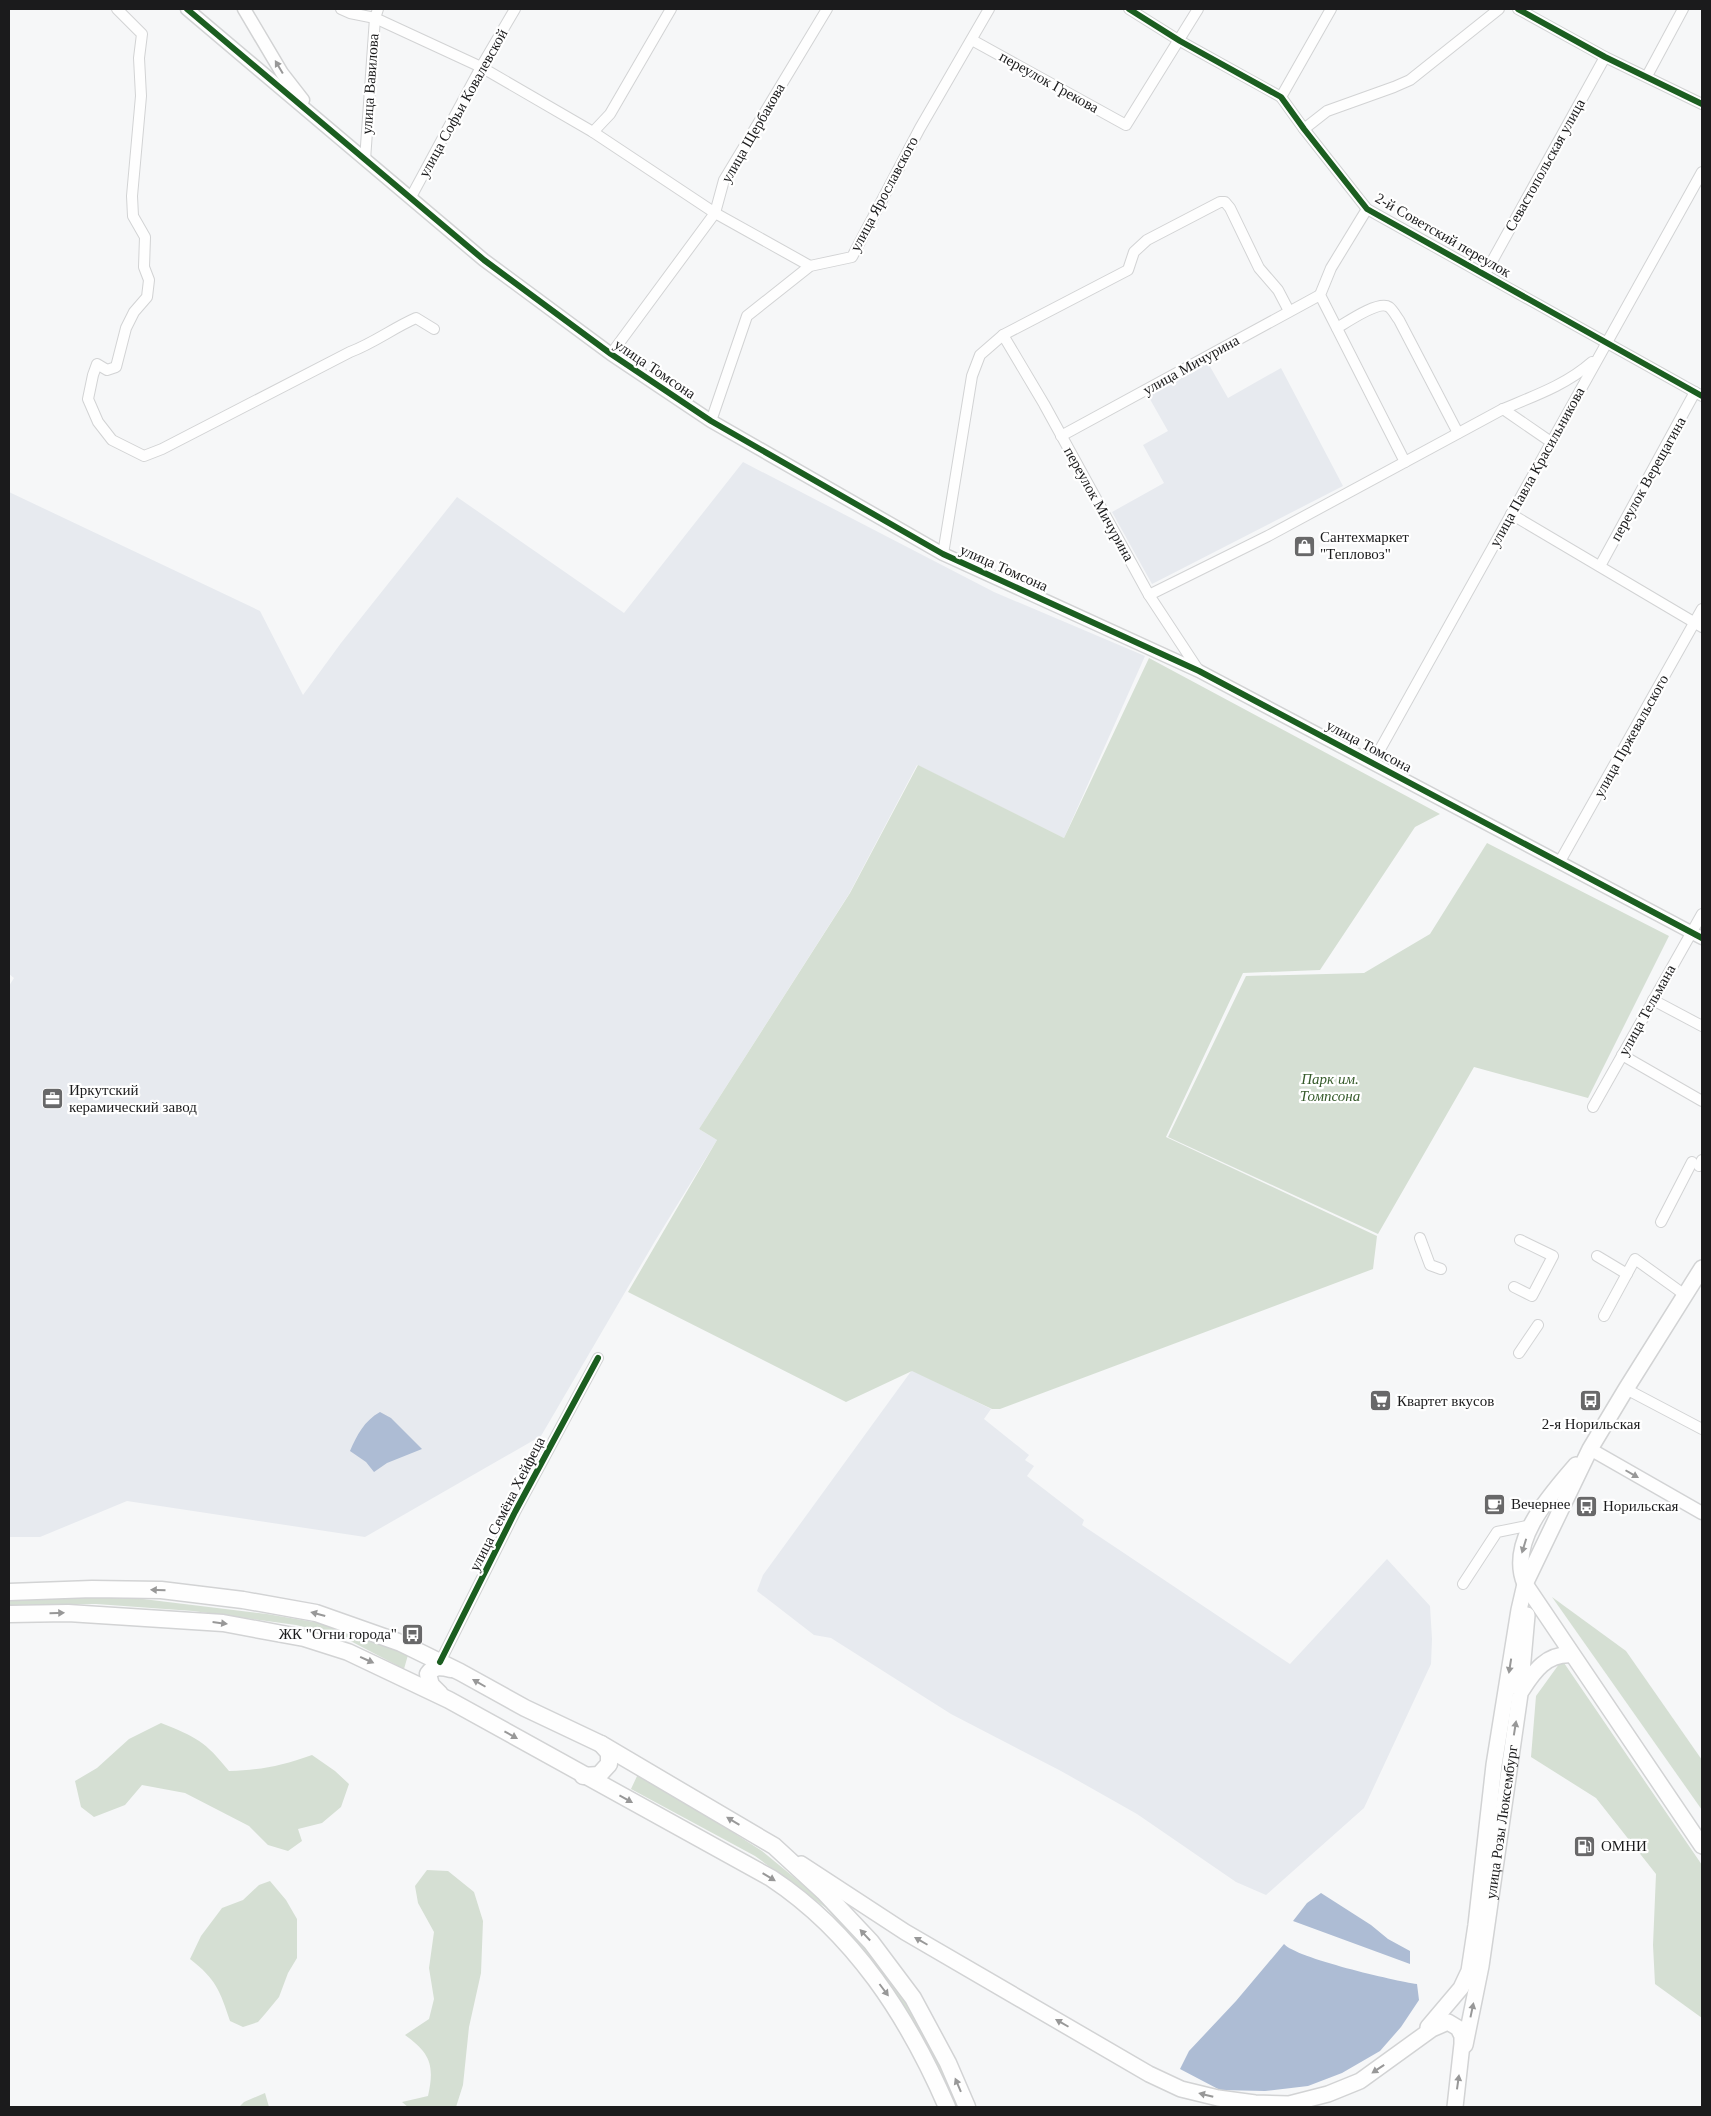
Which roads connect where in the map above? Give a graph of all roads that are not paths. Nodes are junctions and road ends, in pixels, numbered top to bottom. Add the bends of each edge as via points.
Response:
1 (117, 9) edge
2 (187, 9) edge
3 (244, 9) edge
4 (341, 9) edge
5 (515, 9) edge
6 (671, 9) edge
7 (827, 9) edge
8 (990, 9) edge
9 (1129, 9) edge
10 (1198, 9) edge
11 (1331, 9) edge
12 (1499, 9) edge
13 (1518, 9) edge
14 (1683, 9) edge
15 (376, 13) edge
16 (972, 40) junction
17 (1180, 41) junction
18 (1605, 57) junction
19 (481, 66) junction
20 (1647, 76) junction
21 (1281, 97) junction
22 (1702, 104) edge
23 (1304, 129) junction
24 (593, 132) junction
25 (344, 144) junction
26 (365, 160) junction
27 (1702, 172) edge
28 (411, 197) junction
29 (1367, 208) junction
30 (715, 213) junction
31 (810, 266) junction
32 (1484, 274) junction
33 (1320, 295) junction
34 (1289, 312) junction
35 (1337, 328) junction
36 (434, 329) dead end
37 (1003, 335) junction
38 (1606, 343) junction
39 (611, 354) junction
40 (1599, 357) junction
41 (1699, 394) edge
42 (1503, 409) junction
43 (710, 420) junction
44 (1458, 433) junction
45 (1061, 436) junction
46 (1550, 442) junction
47 (1405, 462) junction
48 (1511, 514) junction
49 (943, 554) junction
50 (1600, 566) junction
51 (1150, 595) junction
52 (1702, 609) edge
53 (1698, 624) edge
54 (1199, 670) junction
55 (1373, 762) junction
56 (1559, 863) junction
57 (1702, 914) edge
58 (1697, 934) edge
59 (1653, 1000) junction
60 (1702, 1026) edge
61 (1622, 1055) junction
62 (1702, 1101) edge
63 (1593, 1107) dead end
64 (1698, 1163) edge
65 (1661, 1222) dead end
66 (1420, 1238) dead end
67 (1520, 1240) dead end
68 (1596, 1256) dead end
69 (1702, 1268) edge
70 (1441, 1269) dead end
71 (1627, 1274) junction
72 (1514, 1287) dead end
73 (1685, 1295) junction
74 (1604, 1316) dead end
75 (1538, 1325) dead end
76 (1519, 1353) dead end
77 (598, 1358) dead end
78 (1626, 1389) junction
79 (1702, 1429) edge
80 (1590, 1449) junction
81 (1702, 1512) edge
82 (1532, 1525) junction
83 (1463, 1584) dead end
84 (1525, 1584) junction
85 (9, 1592) edge
86 (9, 1614) edge
87 (1572, 1655) junction
88 (440, 1662) junction
89 (460, 1672) junction
90 (1520, 1694) junction
91 (449, 1700) junction
92 (601, 1744) junction
93 (1501, 1766) junction
94 (583, 1776) junction
95 (774, 1846) junction
96 (1702, 1846) edge
97 (1482, 1925) junction
98 (1417, 2040) junction
99 (1462, 2057) junction
100 (947, 2107) edge
101 (967, 2107) edge
102 (1455, 2107) edge

1 - 36 street via 142,34 142,96 132,196 134,216 145,237 144,267 149,280 147,297 126,328 116,367 107,370 97,364 93,374 88,399 98,422 112,440 144,456 369,345 416,318
2 - 25 street
25 -> 3 street via 291,86
4 - 15 street via 350,13
5 - 19 street, улица Софьи Ковалевской
6 - 24 street via 610,114
7 - 30 street, улица Щербакова via 724,180
8 - 16 street, улица Ярославского
9 - 17 street, 2-й Советский переулок
10 - 17 street
11 - 21 street
12 - 23 street via 1410,80 1327,111
13 - 18 street
14 - 20 street
15 - 19 street
15 - 26 street, улица Вавилова
16 - 17 street, переулок Грекова via 1126,125
16 - 31 street, улица Ярославского via 920,128 852,257
17 - 21 street, 2-й Советский переулок
18 - 20 street
18 - 32 street, Севастопольская улица
19 - 24 street
19 - 28 street, улица Софьи Ковалевской
20 - 22 street
21 - 23 street, 2-й Советский переулок
23 - 29 street, 2-й Советский переулок
24 - 30 street
25 - 26 street, улица Томсона
26 - 28 street, улица Томсона
27 - 38 street, улица Павла Красильникова
28 - 39 street, улица Томсона via 484,260
29 - 32 street, 2-й Советский переулок
29 - 33 street via 1331,268
30 - 31 street
30 - 39 street, улица Щербакова
31 - 43 street, улица Ярославского via 747,316
32 - 38 street, 2-й Советский переулок
33 - 34 street, улица Мичурина
33 - 35 street
34 - 37 street via 1278,290 1259,268 1230,208 1225,202 1220,202 1147,240 1134,252 1128,270
34 - 45 street, улица Мичурина
35 - 44 street via 1376,307 1391,308
35 - 47 street
37 - 45 street, переулок Мичурина
37 - 49 street via 980,355 972,376
38 - 40 street, улица Павла Красильникова
38 - 41 street, 2-й Советский переулок
39 - 43 street, улица Томсона
40 - 42 street via 1578,375
40 - 46 street, улица Павла Красильникова
41 - 50 street, переулок Верещагина
42 - 44 street
42 - 46 street
43 - 49 street, улица Томсона
44 - 47 street
45 - 51 street, переулок Мичурина
46 - 48 street, улица Павла Красильникова
47 - 51 street
48 - 50 street
48 - 55 street, улица Павла Красильникова
49 - 54 street, улица Томсона
50 - 53 street
51 - 54 street, переулок Мичурина
52 - 53 street, улица Пржевальского
53 - 56 street, улица Пржевальского
54 - 55 street, улица Томсона
55 - 56 street, улица Томсона
56 - 58 street, улица Томсона
57 - 58 street, улица Тельмана
58 - 59 street, улица Тельмана
59 - 60 street
59 - 61 street, улица Тельмана
61 - 62 street
61 - 63 street, улица Тельмана
64 - 65 street
66 - 70 street via 1430,1265
67 - 72 street via 1553,1256 1532,1296
68 - 71 street
69 - 73 main road, улица Розы Люксембург
71 - 73 street via 1635,1259
71 - 74 street
73 - 78 main road, улица Розы Люксембург
75 - 76 street
77 - 88 street, улица Семёна Хейфеца via 515,1512
78 - 79 street
78 - 80 main road, улица Розы Люксембург
80 -> 81 street
80 - 82 main road via 1546,1500
80 - 84 main road, улица Розы Люксембург
82 - 83 street via 1497,1532
82 -> 84 main road via 1520,1563
84 - 87 main road
84 - 90 main road, улица Розы Люксембург via 1529,1598
84 -> 93 main road, улица Розы Люксембург via 1519,1610
88 -> 85 main road via 401,1643 316,1613 243,1600 161,1590
86 -> 91 main road via 68,1613 223,1623 304,1638 362,1658
87 - 90 main road via 1562,1654 1541,1664
87 - 96 main road
88 - 89 main road
89 - 91 main road via 440,1667 433,1668 428,1674 433,1687
92 -> 89 main road via 525,1708
93 -> 90 main road, улица Розы Люксембург
91 -> 94 main road
92 - 94 main road via 609,1753 609,1764 599,1775
95 -> 92 main road
93 - 97 main road, улица Розы Люксембург
94 -> 100 main road via 771,1878 812,1909 855,1952 896,2006
98 -> 95 main road via 1360,2081 1328,2094 1289,2104 1256,2104 1181,2089 1116,2055 905,1932
101 -> 95 main road via 948,2063 908,1991 871,1942
97 - 98 main road, улица Розы Люксембург via 1466,1978
99 -> 97 main road, улица Розы Люксембург via 1482,1966
98 - 99 main road via 1440,2025 1452,2023 1462,2036
102 -> 99 main road

